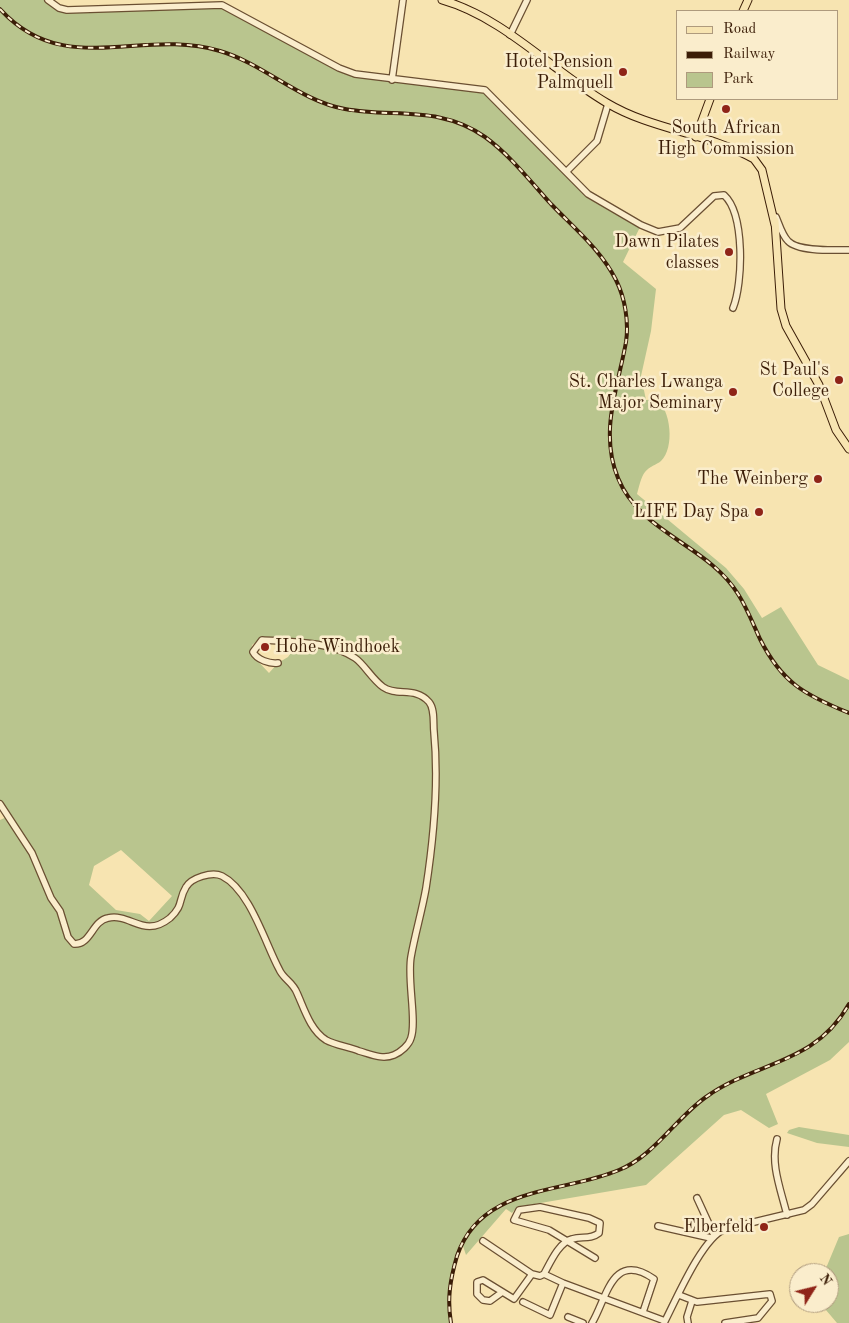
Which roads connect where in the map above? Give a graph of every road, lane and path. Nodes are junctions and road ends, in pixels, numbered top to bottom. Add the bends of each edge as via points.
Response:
1 (48, 0) edge
2 (403, 0) edge
3 (442, 0) edge
4 (528, 0) edge
5 (510, 35) junction
6 (392, 80) junction
7 (710, 100) edge
8 (608, 104) junction
9 (696, 137) junction
10 (567, 171) junction
11 (764, 180) junction
12 (775, 214) junction
13 (774, 225) junction
14 (849, 250) edge
15 (733, 308) dead end
16 (849, 449) edge
17 (278, 663) dead end
18 (0, 804) edge
19 (777, 1139) dead end
20 (849, 1161) edge
21 (697, 1198) dead end
22 (787, 1215) junction
23 (658, 1226) dead end
24 (712, 1237) junction
25 (483, 1240) dead end
26 (565, 1242) junction
27 (595, 1258) dead end
28 (532, 1274) junction
29 (544, 1274) junction
30 (563, 1283) junction
31 (501, 1293) dead end
32 (679, 1295) junction
33 (602, 1297) junction
34 (692, 1301) junction
35 (522, 1302) dead end
36 (643, 1312) junction
37 (568, 1317) dead end
38 (665, 1322) edge
39 (583, 1323) edge
40 (592, 1323) edge
41 (688, 1323) edge
42 (725, 1323) edge

1 - 6 street via 67,10 222,5 339,68
2 - 6 street
3 - 5 main road via 467,8
4 - 5 street
5 - 8 main road
6 - 10 street via 485,90
7 - 9 main road
8 - 9 main road
8 - 10 street via 597,141
9 - 11 main road via 754,159
10 - 15 street via 588,194 658,232 680,228 714,196 724,195 732,206 740,247 740,283
11 - 12 main road
11 - 13 main road
12 - 13 main road
12 - 14 street via 786,239 792,244 802,248
13 - 16 main road via 781,309 786,326 819,385 836,430
17 - 18 street via 255,656 253,652 257,644 266,640 322,646 353,657 387,690 416,693 432,707 436,811 426,887 411,958 412,1032 407,1045 394,1055 384,1057 325,1040 308,1017 292,983 278,969 251,908 220,875 203,876 191,882 186,887 181,905 162,924 140,927 109,917 99,923 86,941 76,945 68,937 60,911 32,853
19 - 22 street via 775,1165
20 - 22 street via 810,1206
21 - 24 street
22 - 24 street via 725,1229
23 - 24 street
24 - 32 street
25 - 28 street
26 - 26 street via 549,1230 515,1220 518,1210 540,1207 600,1223 599,1234 592,1238
26 - 27 street
26 - 29 street
28 - 29 street
28 - 31 street via 514,1299
29 - 30 street
30 - 33 street
30 - 35 street via 550,1315
32 - 34 street
32 - 38 street
33 - 36 street
33 - 36 street via 614,1277 624,1271 636,1271 652,1277 655,1282
33 - 40 street
34 - 41 street
34 - 42 street via 770,1294 772,1301 758,1318
36 - 38 street
37 - 39 street

